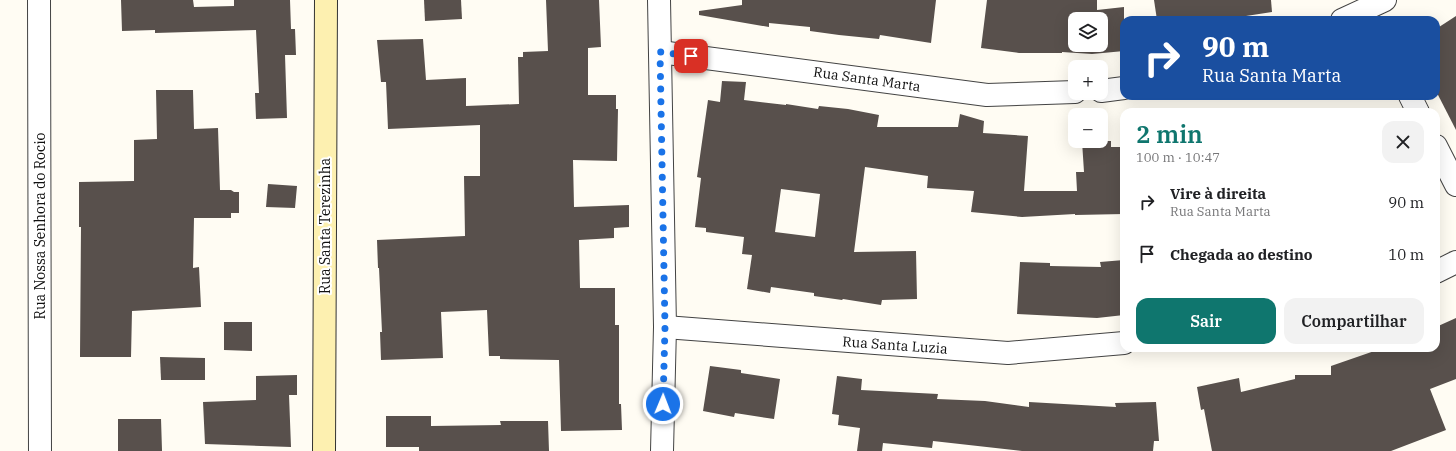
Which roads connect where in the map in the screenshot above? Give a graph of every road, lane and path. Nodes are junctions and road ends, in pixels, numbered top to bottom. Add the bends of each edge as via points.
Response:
1 (39, 0) edge
2 (326, 0) edge
3 (659, 0) edge
4 (1385, 0) edge
5 (1365, 10) edge
6 (1351, 16) edge
7 (660, 52) junction
8 (1120, 89) edge
9 (1108, 90) edge
10 (1068, 92) edge
11 (1440, 154) edge
12 (1456, 185) edge
13 (1456, 262) edge
14 (1440, 270) edge
15 (665, 327) junction
16 (1120, 343) edge
17 (40, 451) edge
18 (324, 451) edge
19 (662, 451) edge

1 - 17 street, Rua Nossa Senhora do Rocio
2 - 18 street, Rua Santa Terezinha
3 - 7 street
4 - 5 street
5 - 6 street
7 - 10 street, Rua Santa Marta via 987,95
7 - 15 street
8 - 9 street
11 - 12 street
13 - 14 street
15 - 16 street, Rua Santa Luzia via 1008,353
15 - 19 street

